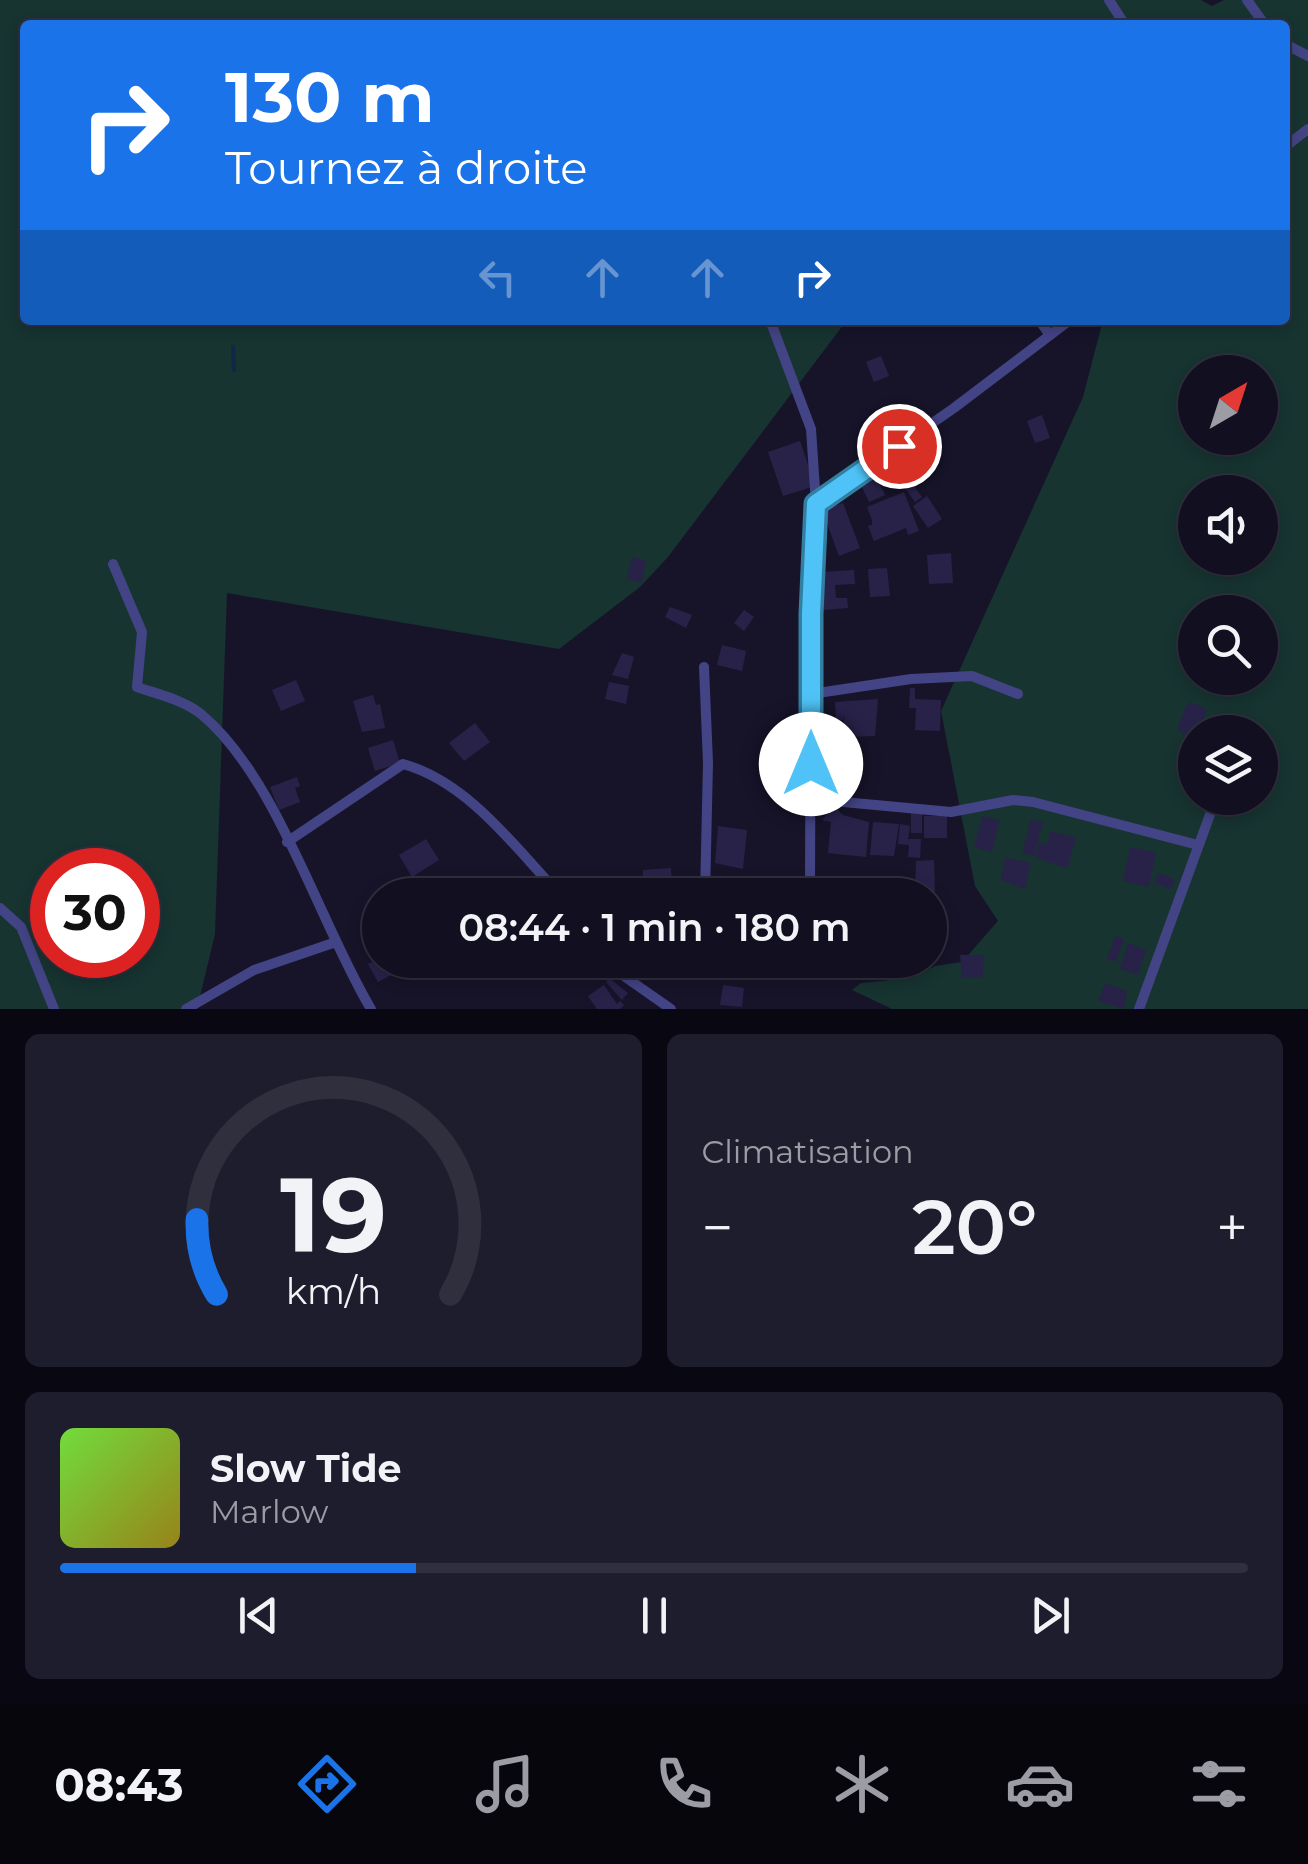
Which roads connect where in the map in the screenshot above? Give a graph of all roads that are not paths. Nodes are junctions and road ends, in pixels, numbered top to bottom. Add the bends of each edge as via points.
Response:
1 (1246, 0) edge
2 (1261, 20) edge
3 (772, 325) edge
4 (1043, 325) edge
5 (1063, 325) edge
6 (1050, 335) junction
7 (816, 504) junction
8 (113, 564) dead end
9 (704, 667) dead end
10 (811, 694) junction
11 (1018, 694) dead end
12 (812, 799) junction
13 (1209, 815) edge
14 (288, 842) junction
15 (1198, 844) junction
16 (544, 878) edge
17 (705, 878) edge
18 (810, 878) edge
19 (0, 908) edge
20 (336, 942) junction
21 (628, 978) edge
22 (54, 1009) edge
23 (186, 1009) edge
24 (371, 1009) edge
25 (672, 1009) edge
26 (1139, 1009) edge

1 - 2 street
3 - 7 street via 811,429
4 - 6 street
5 - 6 street
6 - 7 street
7 - 10 street
8 - 14 street via 142,632 136,687 199,712 234,750
9 - 17 street
10 - 11 street via 972,676
10 - 12 street
12 - 15 street via 951,812 1033,802
12 - 18 street
13 - 15 street
14 - 16 street via 403,764 454,789
14 - 20 street
15 - 26 street
19 - 22 street via 21,927
20 - 23 street via 254,970
20 - 24 street
21 - 25 street

